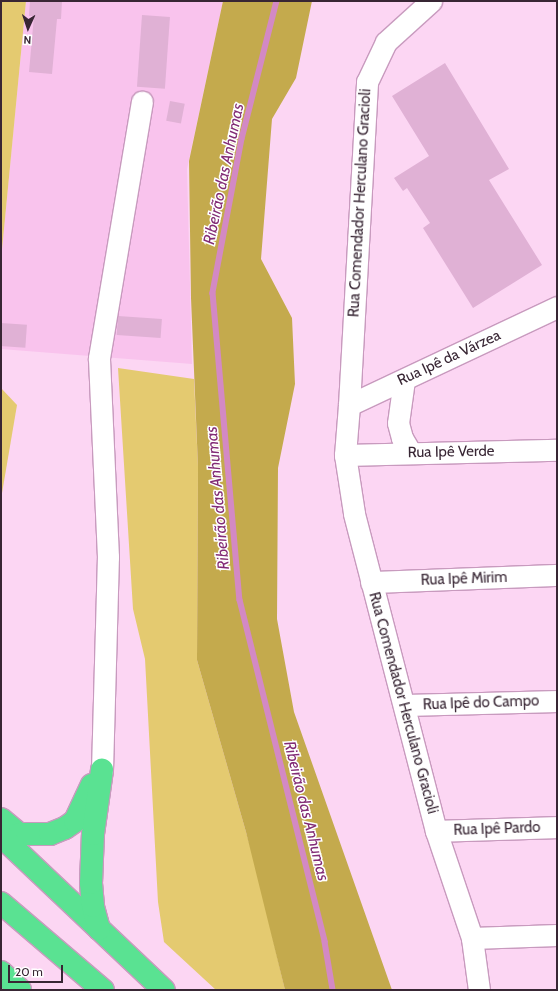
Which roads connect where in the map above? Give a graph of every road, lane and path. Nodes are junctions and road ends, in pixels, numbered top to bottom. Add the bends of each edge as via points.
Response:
1 (431, 1) edge
2 (142, 102) dead end
3 (557, 307) edge
4 (404, 380) junction
5 (348, 409) junction
6 (557, 450) edge
7 (412, 454) junction
8 (345, 455) junction
9 (557, 575) edge
10 (371, 582) junction
11 (557, 702) edge
12 (406, 706) junction
13 (102, 770) junction
14 (1, 819) edge
15 (557, 827) edge
16 (436, 831) junction
17 (1, 836) edge
18 (1, 903) edge
19 (99, 929) junction
20 (557, 935) edge
21 (472, 938) junction
22 (1, 972) edge
23 (20, 990) edge
24 (102, 990) edge
25 (164, 990) edge
26 (479, 990) edge

1 - 5 street, Rua Comendador Herculano Gracioli via 386,42 367,82
2 - 13 street via 99,358 108,557
3 - 4 street, Rua Ipê da Várzea
4 - 5 street, Rua Ipê da Várzea
4 - 7 street via 398,423 402,438
5 - 8 street, Rua Comendador Herculano Gracioli
6 - 7 street, Rua Ipê Verde
7 - 8 street, Rua Ipê Verde
8 - 10 street, Rua Comendador Herculano Gracioli via 354,513
9 - 10 street, Rua Ipê Mirim
10 - 12 street, Rua Comendador Herculano Gracioli
11 - 12 street, Rua Ipê do Campo
12 - 16 street, Rua Comendador Herculano Gracioli
13 - 14 highway via 89,790 75,821 65,828 50,834 19,834
13 - 19 highway via 93,834 92,883 93,906
15 - 16 street, Rua Ipê Pardo
16 - 21 street, Rua Comendador Herculano Gracioli
17 - 19 highway
18 - 24 highway
19 - 25 highway
20 - 21 street
21 - 26 street, Rua Comendador Herculano Gracioli
22 - 23 highway

